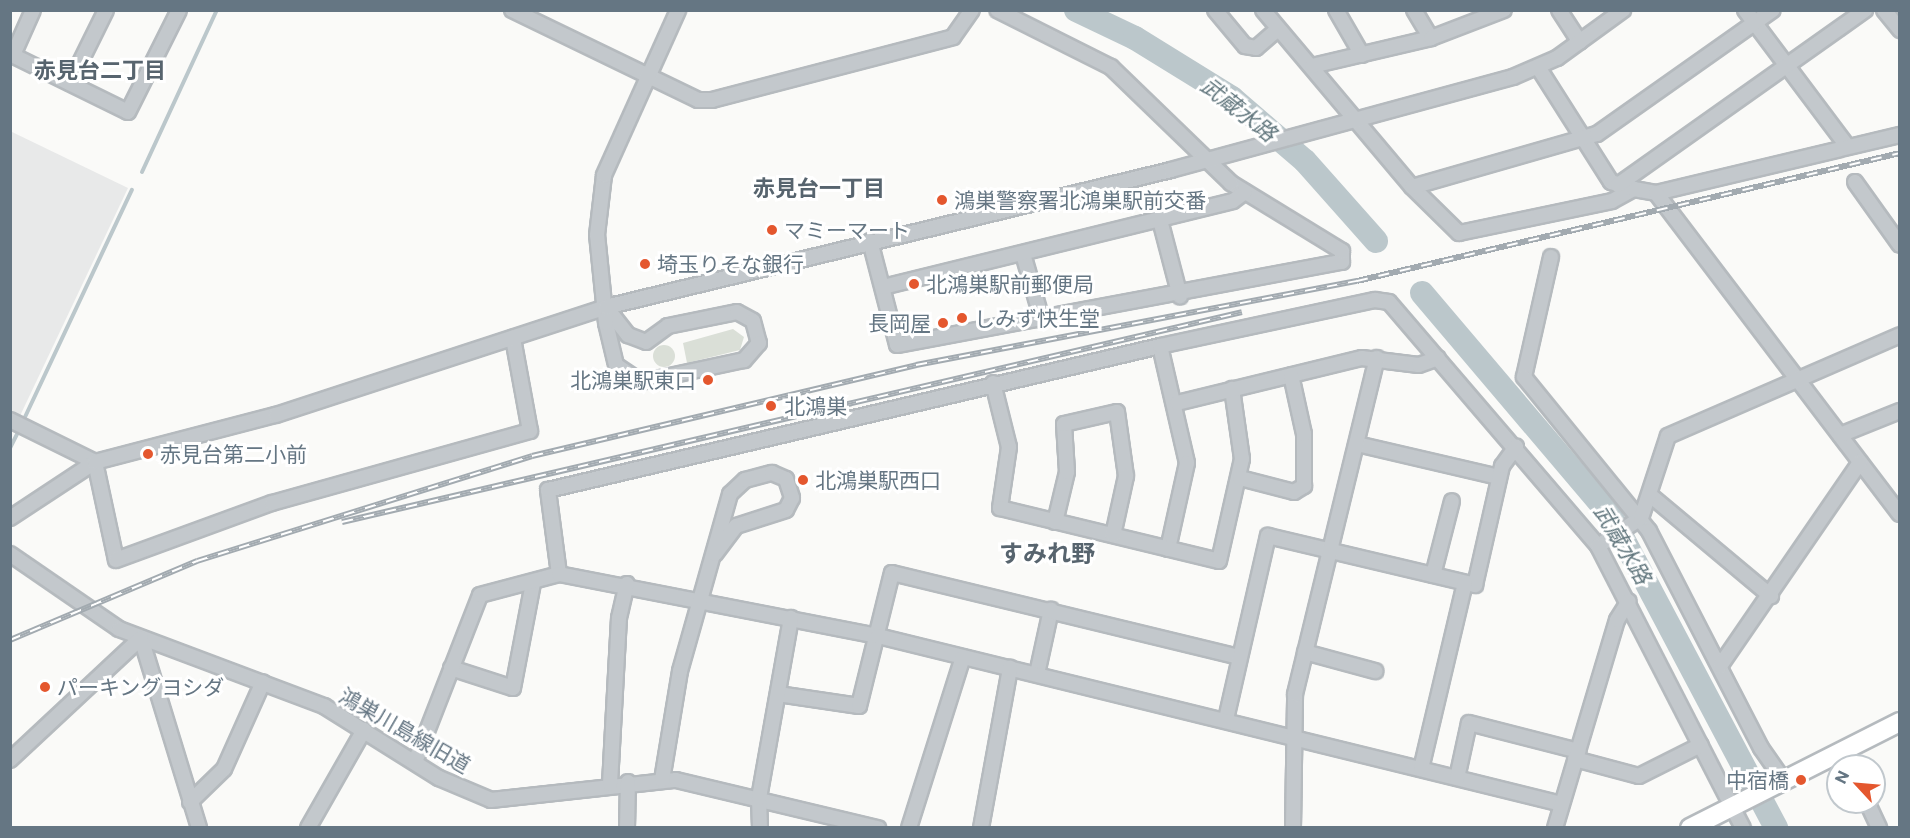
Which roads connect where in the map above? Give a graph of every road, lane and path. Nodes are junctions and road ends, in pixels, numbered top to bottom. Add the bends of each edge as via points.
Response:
1 (33, 10) edge
2 (106, 10) edge
3 (179, 10) edge
4 (512, 10) edge
5 (678, 10) edge
6 (972, 10) edge
7 (997, 10) edge
8 (1215, 10) edge
9 (1263, 10) edge
10 (1336, 10) edge
11 (1414, 10) edge
12 (1504, 10) edge
13 (1559, 10) edge
14 (1623, 10) edge
15 (1745, 10) edge
16 (1773, 10) edge
17 (1865, 10) edge
18 (1884, 10) edge
19 (1486, 15) edge
20 (1754, 25) junction
21 (1278, 29) junction
22 (1899, 30) edge
23 (1431, 38) junction
24 (1580, 42) junction
25 (12, 54) edge
26 (1362, 55) junction
27 (1785, 65) junction
28 (1312, 66) junction
29 (1538, 67) junction
30 (648, 75) junction
31 (70, 83) junction
32 (1360, 120) junction
33 (1899, 135) edge
34 (1582, 140) junction
35 (1847, 146) junction
36 (1215, 157) junction
37 (1854, 182) dead end
38 (1618, 185) junction
39 (1412, 187) junction
40 (1634, 189) junction
41 (1245, 192) junction
42 (1656, 193) junction
43 (1160, 220) junction
44 (870, 241) junction
45 (1899, 245) edge
46 (1023, 254) junction
47 (1551, 257) dead end
48 (883, 287) junction
49 (1180, 296) junction
50 (606, 307) junction
51 (1042, 320) junction
52 (1899, 335) edge
53 (513, 338) junction
54 (1160, 346) junction
55 (1377, 358) junction
56 (1438, 358) junction
57 (1291, 375) junction
58 (1798, 377) junction
59 (993, 383) junction
60 (1232, 389) junction
61 (1177, 403) junction
62 (1899, 411) edge
63 (10, 420) edge
64 (1840, 435) junction
65 (1357, 444) junction
66 (1516, 447) junction
67 (95, 462) junction
68 (1860, 462) junction
69 (1499, 477) junction
70 (1239, 478) junction
71 (1650, 495) junction
72 (1452, 501) dead end
73 (1899, 514) edge
74 (10, 518) edge
75 (1637, 521) junction
76 (1055, 522) junction
77 (1113, 536) junction
78 (1603, 543) junction
79 (1168, 549) junction
80 (1330, 551) junction
81 (10, 554) edge
82 (715, 554) junction
83 (559, 574) junction
84 (1433, 575) junction
85 (1465, 582) junction
86 (533, 583) junction
87 (627, 584) junction
88 (1771, 596) junction
89 (701, 600) junction
90 (1629, 602) junction
91 (1051, 610) junction
92 (791, 618) junction
93 (878, 636) junction
94 (141, 638) junction
95 (1305, 652) junction
96 (963, 657) junction
97 (1239, 657) junction
98 (1720, 666) junction
99 (452, 668) junction
100 (1010, 668) junction
101 (1375, 671) dead end
102 (1037, 674) junction
103 (263, 682) junction
104 (778, 694) junction
105 (1226, 719) junction
106 (1899, 722) edge
107 (364, 730) junction
108 (1295, 738) junction
109 (1701, 745) junction
110 (1853, 754) edge
111 (1576, 755) junction
112 (10, 760) edge
113 (415, 762) junction
114 (1826, 766) edge
115 (1421, 769) junction
116 (1457, 778) junction
117 (662, 780) junction
118 (628, 782) junction
119 (610, 784) junction
120 (1779, 784) junction
121 (759, 798) junction
122 (190, 802) junction
123 (1562, 804) junction
124 (1735, 806) junction
125 (1873, 814) edge
126 (199, 828) edge
127 (308, 828) edge
128 (627, 828) edge
129 (760, 828) edge
130 (878, 828) edge
131 (909, 828) edge
132 (981, 828) edge
133 (1293, 828) edge
134 (1555, 828) edge
135 (1690, 828) edge
136 (1743, 828) edge
137 (1879, 828) edge

1 - 25 street
2 - 31 street
3 - 31 street via 128,112
4 - 30 street
5 - 30 street
6 - 30 street via 952,37 711,100 698,100
7 - 36 street via 1102,60
8 - 21 street via 1245,46 1256,48
9 - 21 street
10 - 26 street
11 - 23 street
12 - 19 street
13 - 24 street
14 - 24 street
15 - 20 street
16 - 20 street
17 - 27 street
18 - 22 street
19 - 23 street
20 - 27 street
20 - 34 street
21 - 28 street
23 - 26 street
24 - 29 street
25 - 31 street
26 - 28 street
27 - 35 street
27 - 38 street
28 - 32 street
29 - 32 street
29 - 34 street
30 - 50 street via 610,154 600,195 597,235
32 - 36 street
32 - 39 street
33 - 35 street
34 - 38 street
34 - 39 street
35 - 42 street
36 - 41 street
36 - 44 street
37 - 45 street
38 - 40 street
39 - 40 street via 1459,233 1612,201
40 - 42 street
41 - 43 street via 1233,201
41 - 49 street via 1342,251 1342,262
42 - 58 street
43 - 46 street
43 - 49 street
44 - 48 street
44 - 50 street
46 - 48 street
46 - 51 street
47 - 75 street via 1524,377
48 - 51 street via 897,345
49 - 51 street
50 - 50 street via 628,335 645,342 668,326 737,312 753,321 759,343 744,360 657,381 633,380 616,365
50 - 53 street
52 - 58 street
53 - 67 street via 276,415
53 - 67 street via 530,431 272,503 116,560
54 - 56 street via 1375,300 1389,302
54 - 59 street
54 - 61 street
55 - 56 street via 1419,365
55 - 57 street
55 - 65 street
56 - 66 street
57 - 60 street
57 - 70 street via 1305,434 1304,486 1294,492
58 - 64 street
58 - 71 street via 1668,436
59 - 76 street via 1009,447 1000,508
59 - 83 street via 548,490
60 - 61 street
60 - 70 street via 1240,435
61 - 79 street via 1186,471
62 - 64 street
63 - 67 street
64 - 68 street
65 - 69 street
65 - 80 street
66 - 69 street
66 - 78 street
67 - 74 street
68 - 73 street
68 - 88 street
69 - 85 street via 1475,585
70 - 79 street via 1219,561
71 - 75 street
71 - 88 street
72 - 84 street
75 - 78 street
75 - 98 street
76 - 77 street
76 - 77 street via 1067,472 1064,424 1117,412 1126,476
77 - 79 street
78 - 90 street
80 - 84 street
80 - 95 street
80 - 97 street via 1268,536
81 - 94 street, 鴻巣川島線旧道 via 109,622
82 - 82 street via 733,489 771,473 786,478 792,498 786,510 736,526
82 - 89 street
83 - 86 street
83 - 87 street
84 - 85 street
85 - 115 street
86 - 99 street via 480,595
86 - 99 street via 513,688
87 - 89 street
87 - 119 street via 619,618
88 - 98 street
89 - 92 street
89 - 117 street via 672,705
90 - 109 street
90 - 111 street via 1617,620
91 - 93 street via 892,573
91 - 97 street
91 - 102 street
92 - 93 street
92 - 104 street
93 - 96 street
93 - 104 street via 859,706
94 - 103 street, 鴻巣川島線旧道
94 - 112 street
94 - 122 street
95 - 101 street
95 - 108 street via 1295,694
96 - 100 street
96 - 131 street
97 - 105 street
98 - 120 street
99 - 113 street
100 - 102 street
100 - 132 street
102 - 105 street
103 - 107 street, 鴻巣川島線旧道
103 - 122 street via 224,769
104 - 121 street
105 - 108 street
106 - 110 main road
107 - 113 street, 鴻巣川島線旧道
107 - 127 street
108 - 115 street
108 - 133 street
109 - 111 street via 1639,776
109 - 124 street
111 - 116 street via 1469,723
111 - 123 street
113 - 119 street, 鴻巣川島線旧道 via 491,800
114 - 120 main road
115 - 116 street
116 - 123 street
117 - 118 street, 鴻巣川島線旧道
117 - 121 street, 鴻巣川島線旧道
118 - 119 street, 鴻巣川島線旧道
118 - 128 street
120 - 124 main road
121 - 129 street
121 - 130 street, 鴻巣川島線旧道
122 - 126 street
123 - 134 street
124 - 135 main road
124 - 136 street
125 - 137 street

